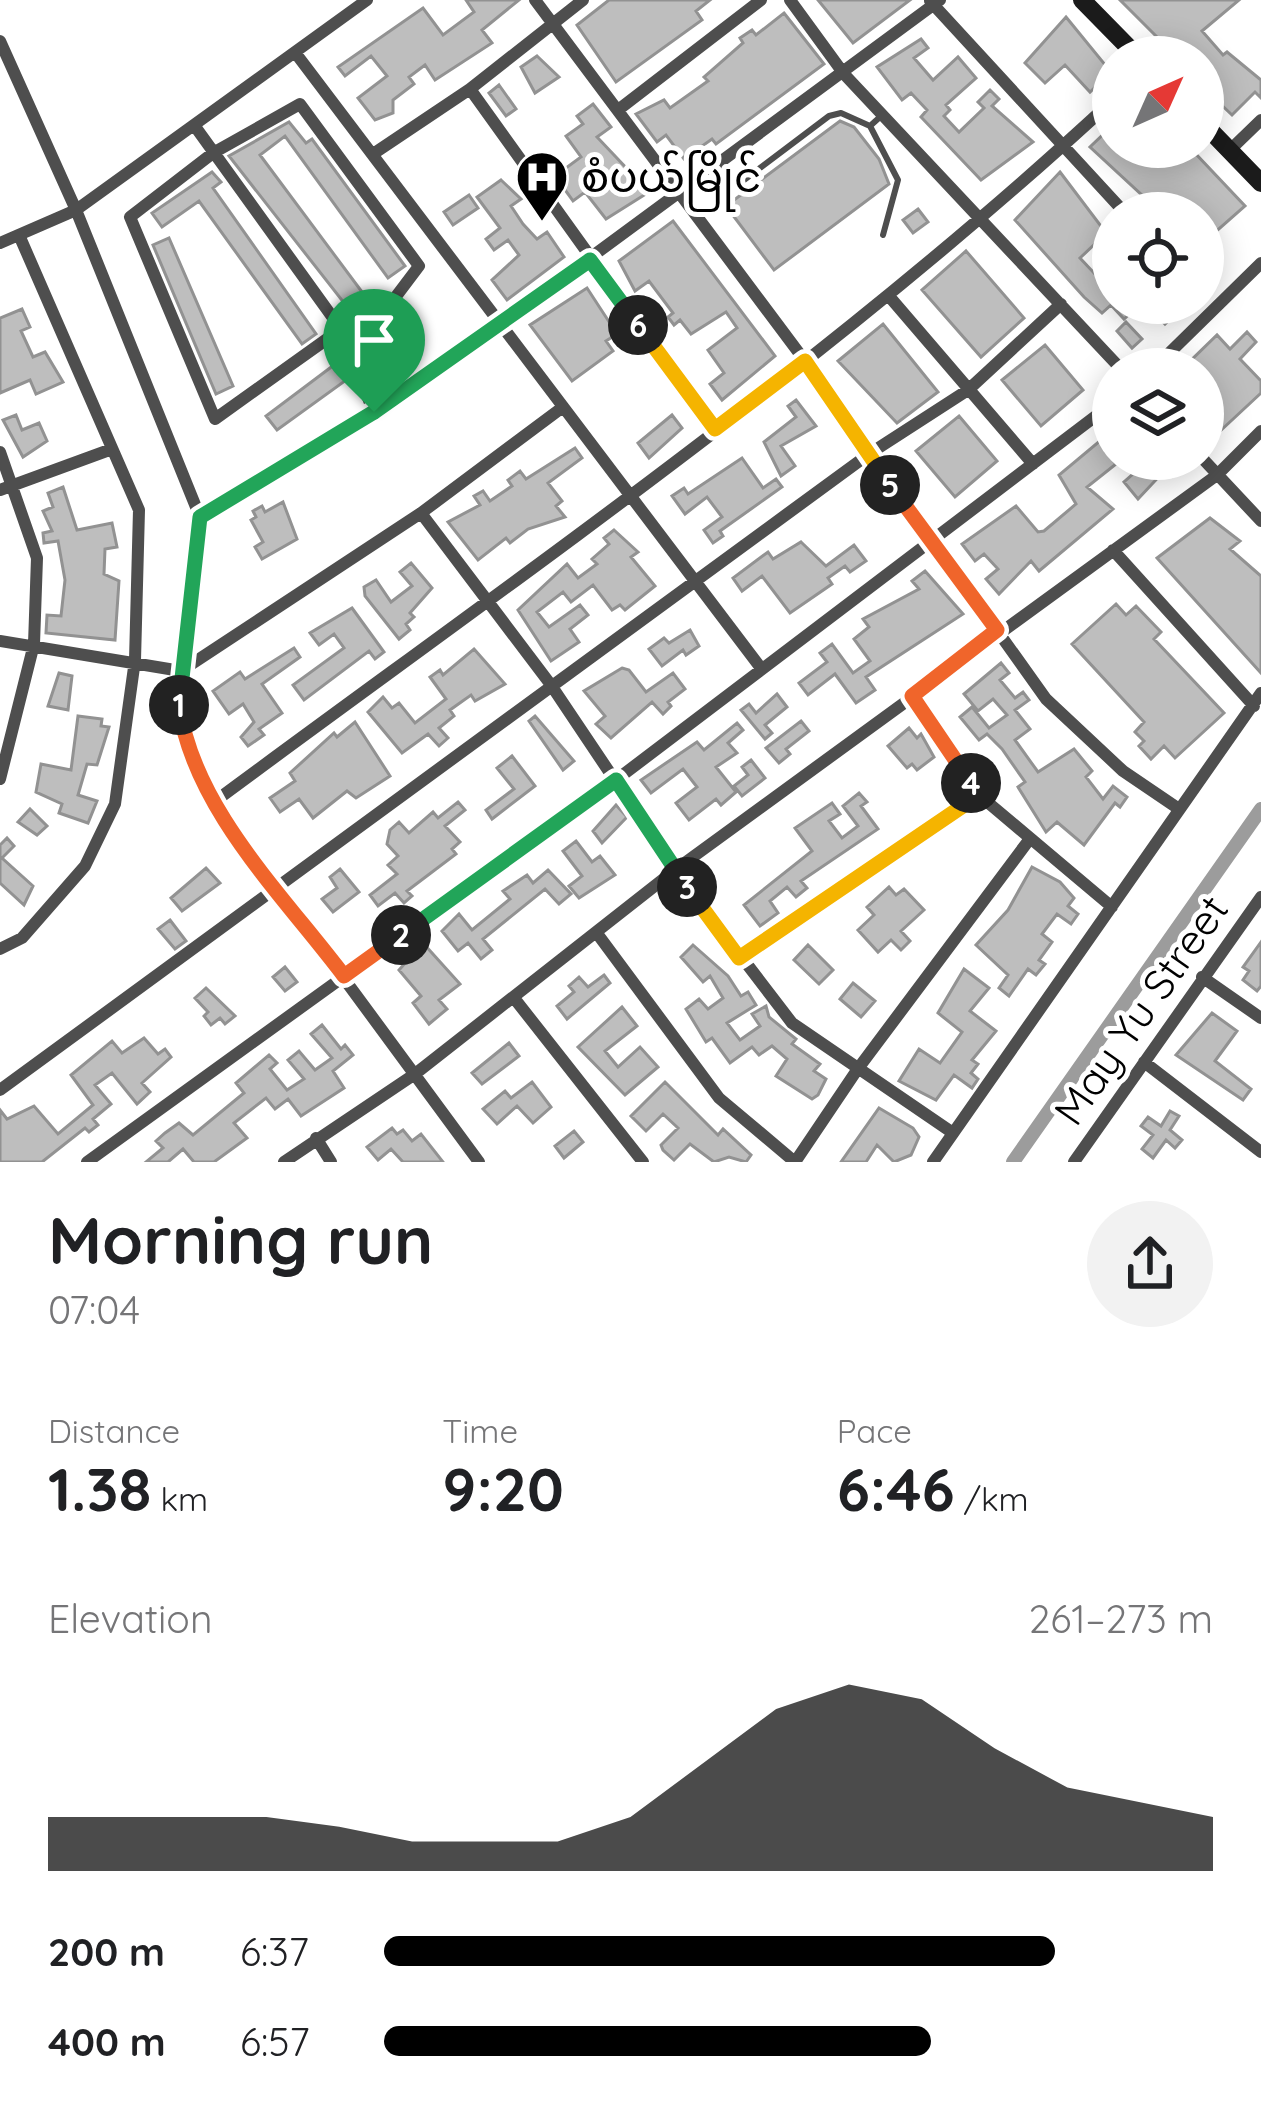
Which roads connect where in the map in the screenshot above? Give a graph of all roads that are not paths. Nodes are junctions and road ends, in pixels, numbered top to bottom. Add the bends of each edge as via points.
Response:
1 (367, 0) edge
2 (535, 0) edge
3 (583, 0) edge
4 (761, 0) edge
5 (790, 0) edge
6 (1082, 0) edge
7 (934, 2) edge
8 (552, 23) junction
9 (1117, 36) edge
10 (0, 41) edge
11 (297, 55) junction
12 (844, 74) junction
13 (470, 89) junction
14 (618, 110) junction
15 (883, 115) junction
16 (1092, 120) edge
17 (1261, 120) edge
18 (194, 125) junction
19 (870, 125) junction
20 (1224, 144) edge
21 (1064, 146) junction
22 (1230, 150) junction
23 (214, 153) junction
24 (373, 154) junction
25 (1261, 183) edge
26 (678, 190) junction
27 (1107, 192) edge
28 (716, 201) dead end
29 (76, 210) junction
30 (981, 220) junction
31 (19, 235) junction
32 (883, 235) dead end
33 (0, 243) edge
34 (590, 260) junction
35 (1261, 262) edge
36 (888, 295) junction
37 (1224, 299) edge
38 (1061, 304) junction
39 (502, 324) junction
40 (1199, 324) edge
41 (341, 329) junction
42 (1102, 348) edge
43 (1174, 348) edge
44 (805, 361) junction
45 (968, 390) junction
46 (563, 407) junction
47 (374, 412) junction
48 (1092, 419) edge
49 (715, 429) junction
50 (1261, 431) edge
51 (112, 449) junction
52 (0, 452) edge
53 (869, 454) junction
54 (1033, 464) junction
55 (1224, 468) edge
56 (1210, 480) edge
57 (1222, 480) edge
58 (15, 483) junction
59 (0, 490) edge
60 (631, 496) junction
61 (421, 513) junction
62 (200, 517) junction
63 (1261, 521) edge
64 (929, 541) junction
65 (1113, 550) junction
66 (695, 581) junction
67 (486, 600) junction
68 (997, 630) junction
69 (0, 641) edge
70 (34, 644) junction
71 (135, 660) junction
72 (760, 667) junction
73 (181, 670) junction
74 (551, 686) junction
75 (912, 696) junction
76 (1257, 699) edge
77 (0, 779) edge
78 (616, 780) junction
79 (979, 795) junction
80 (214, 802) junction
81 (1179, 809) junction
82 (1029, 840) junction
83 (675, 870) junction
84 (279, 890) junction
85 (1261, 896) edge
86 (1112, 908) junction
87 (596, 932) junction
88 (0, 949) edge
89 (739, 958) junction
90 (344, 976) junction
91 (1202, 977) junction
92 (514, 998) junction
93 (1261, 1018) edge
94 (1144, 1061) junction
95 (856, 1070) junction
96 (415, 1074) junction
97 (0, 1090) edge
98 (953, 1133) junction
99 (316, 1138) junction
100 (1261, 1152) edge
101 (1079, 1160) edge
102 (87, 1162) edge
103 (284, 1162) edge
104 (332, 1162) edge
105 (479, 1162) edge
106 (643, 1162) edge
107 (933, 1162) edge

1 - 11 street
2 - 8 street
3 - 8 street
4 - 14 street
5 - 12 street
6 - 9 street
7 - 12 street
7 - 21 street
8 - 13 street
8 - 14 street
10 - 29 street
11 - 18 street
11 - 24 street
12 - 15 street
12 - 26 street
13 - 24 street
13 - 34 street
14 - 26 street
15 - 19 lane
15 - 30 street
16 - 21 street
17 - 22 street
18 - 23 street
18 - 29 street
19 - 28 lane via 829,116
19 - 32 lane via 898,180
20 - 22 street
21 - 27 street
21 - 30 street
22 - 25 street
23 - 41 street
23 - 41 street via 301,104 419,266 385,311
23 - 41 street via 130,217 215,419
24 - 39 street
26 - 34 street
26 - 44 street
29 - 31 street
29 - 62 street
30 - 36 street
30 - 38 street
31 - 33 street
31 - 51 street
34 - 39 street
34 - 49 street
35 - 37 street
36 - 44 street
36 - 45 street
38 - 42 street
38 - 45 street
39 - 46 street
39 - 47 street
40 - 43 street
41 - 47 street
44 - 49 street
44 - 53 street
45 - 53 street
45 - 54 street
46 - 60 street
46 - 61 street
47 - 62 street
48 - 54 street
49 - 60 street
50 - 55 street
51 - 58 street
51 - 71 street via 139,510
52 - 58 street
53 - 64 street
53 - 66 street
54 - 64 street
56 - 65 street
57 - 63 street
58 - 59 street
58 - 70 street via 37,558
60 - 66 street
60 - 67 street
61 - 67 street
61 - 73 street
62 - 73 street
64 - 68 street
64 - 72 street
65 - 68 street
65 - 76 street
66 - 72 street
66 - 74 street
67 - 74 street
67 - 80 street
68 - 75 street
68 - 81 street via 1046,699 1123,771
69 - 70 street
70 - 71 street
70 - 77 street
71 - 73 street
71 - 88 street via 115,804 85,866 22,938
72 - 78 street
73 - 80 street via 185,747
74 - 78 street
74 - 84 street
75 - 79 street
75 - 83 street
76 - 81 street
78 - 83 street
78 - 90 street
79 - 82 street
79 - 89 street
80 - 84 street
81 - 86 street
82 - 86 street
82 - 95 street
83 - 87 street
83 - 89 street
84 - 90 street
84 - 97 street
85 - 91 street, May Yu Street
86 - 98 street
87 - 92 street
87 - 95 street via 719,1098 795,1162
89 - 95 street via 792,1023
90 - 96 street
90 - 102 street
91 - 93 street
91 - 94 street, May Yu Street
92 - 96 street
92 - 106 street
94 - 100 street
94 - 101 street, May Yu Street
95 - 98 street
96 - 99 street
96 - 105 street
98 - 107 street
99 - 103 street
99 - 104 street

